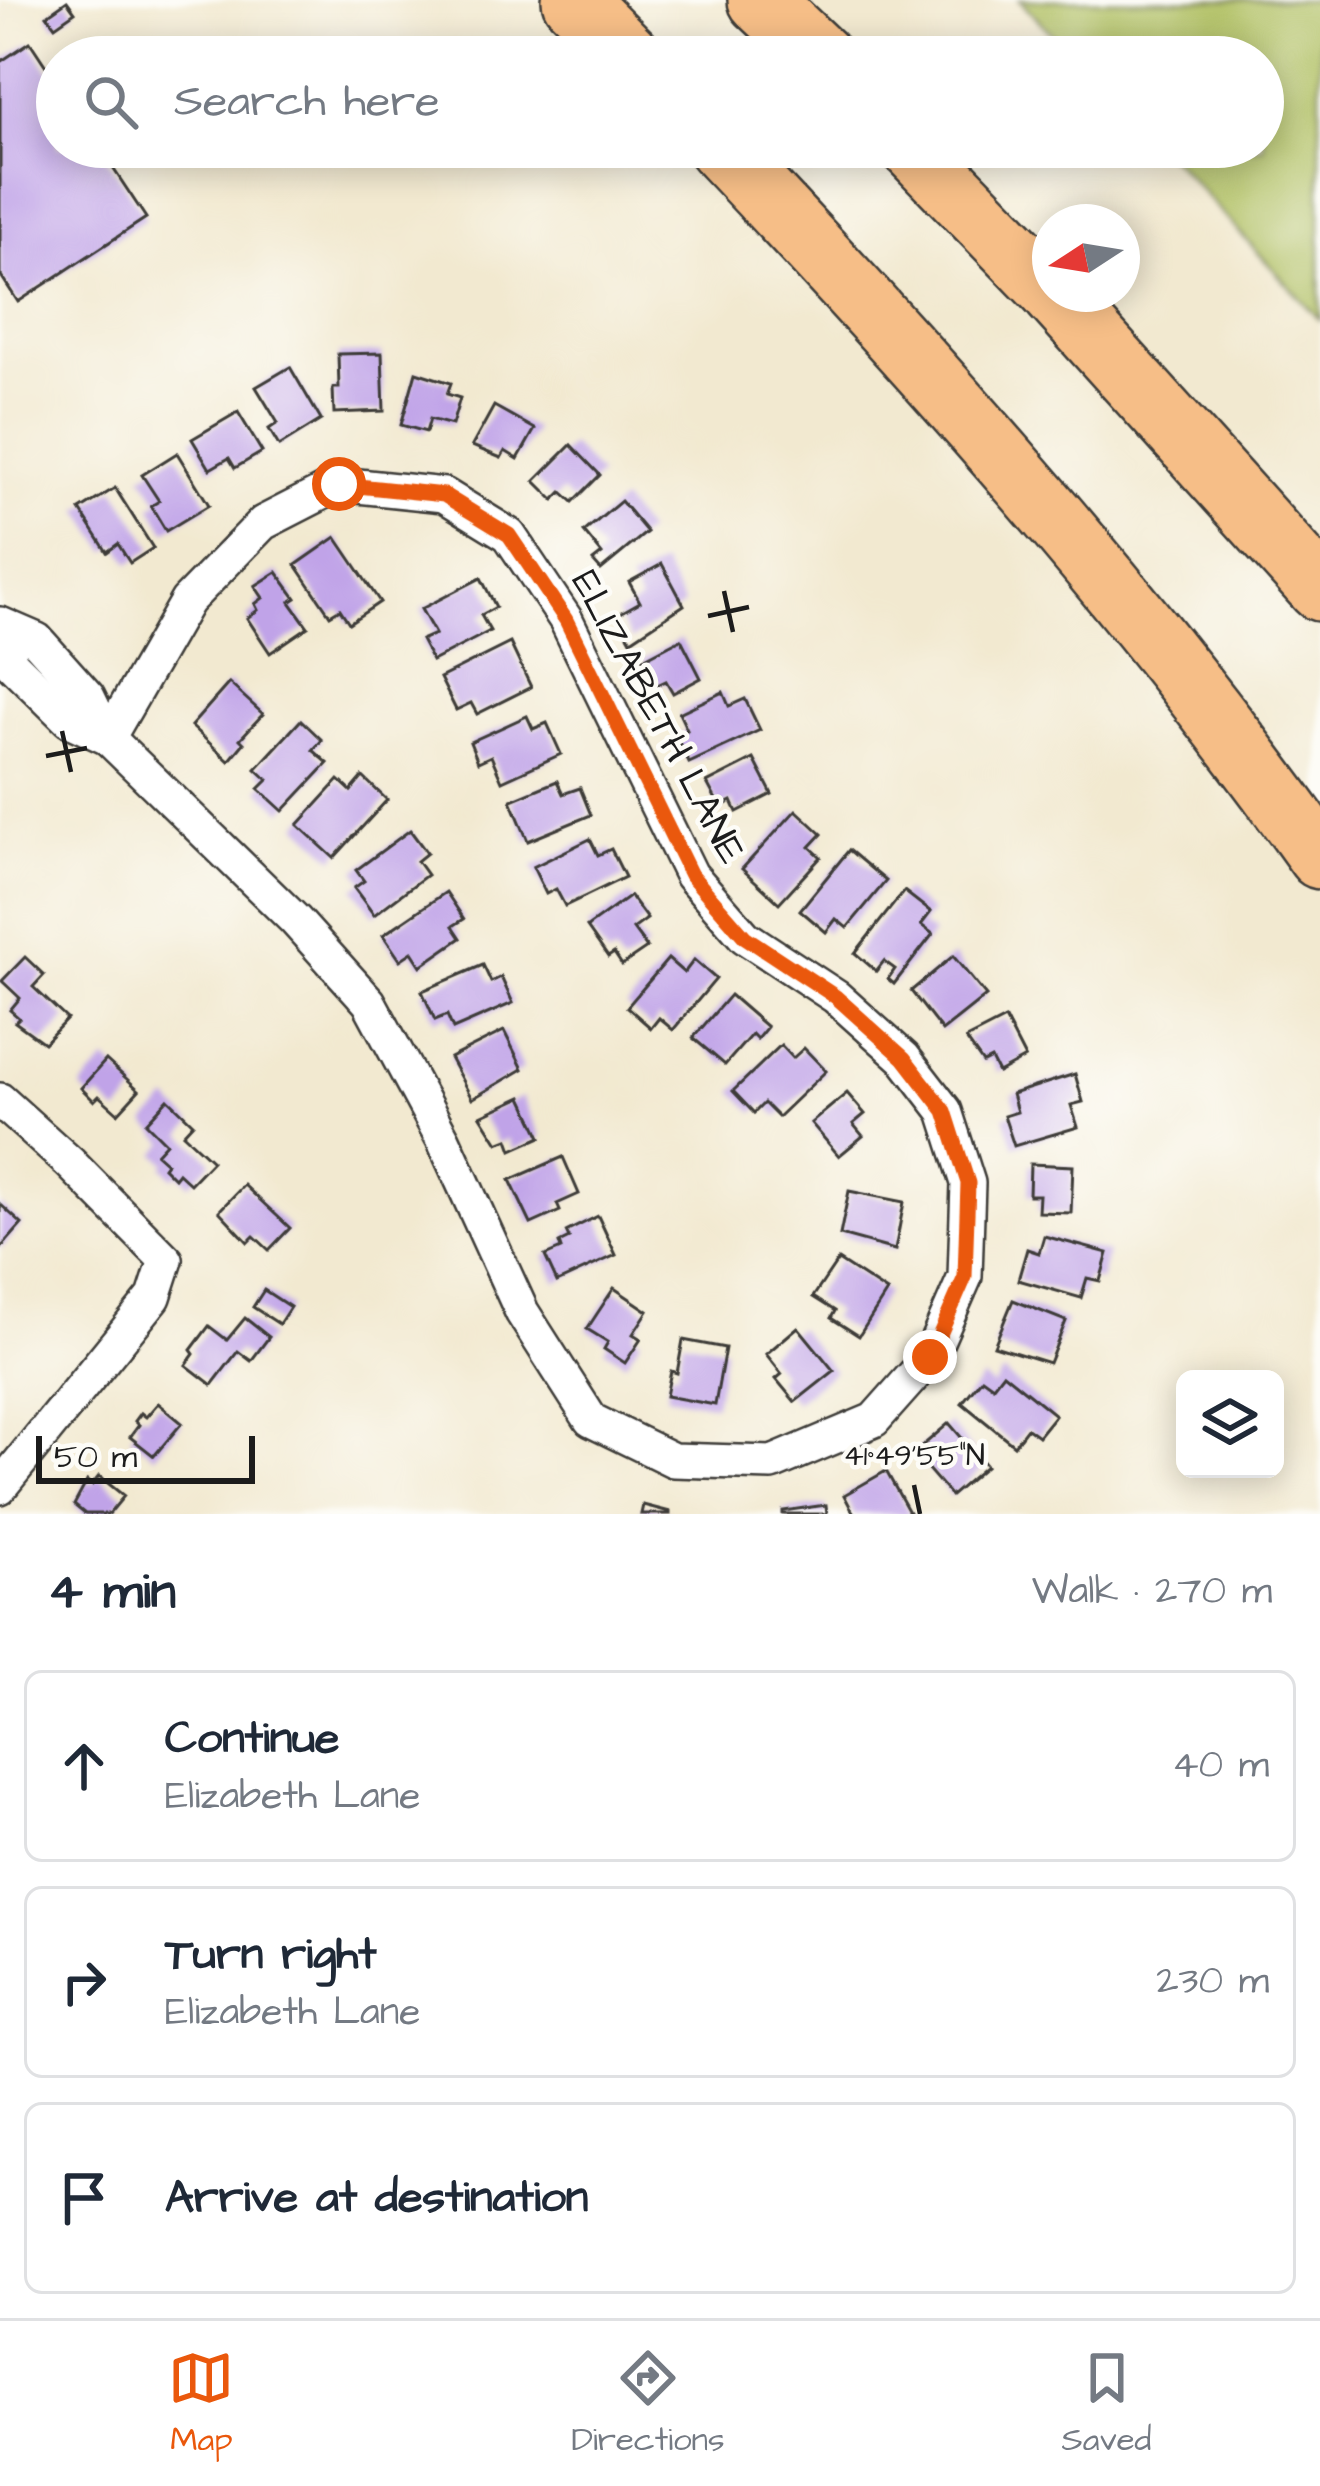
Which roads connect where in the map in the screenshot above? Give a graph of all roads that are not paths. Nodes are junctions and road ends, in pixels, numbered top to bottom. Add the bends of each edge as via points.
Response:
1 (574, 0) edge
2 (760, 0) edge
3 (610, 36) edge
4 (798, 36) edge
5 (739, 168) edge
6 (932, 168) edge
7 (1032, 271) edge
8 (1070, 312) edge
9 (1320, 589) edge
10 (0, 626) edge
11 (108, 738) junction
12 (1320, 857) edge
13 (0, 1100) edge
14 (0, 1487) edge

1 - 3 highway
2 - 4 highway
5 - 12 highway via 1095,567
6 - 7 highway
8 - 9 highway
10 - 11 street, ELIZABETH LANE via 11,663 69,720
11 - 11 street, ELIZABETH LANE via 369,1002 522,1312 591,1420 674,1460 772,1463 874,1420 930,1357 965,1277 968,1183 945,1111 904,1058 836,997 745,937 691,875 566,620 509,535 444,495 339,484 262,523 187,601
13 - 14 street via 166,1260 154,1297

